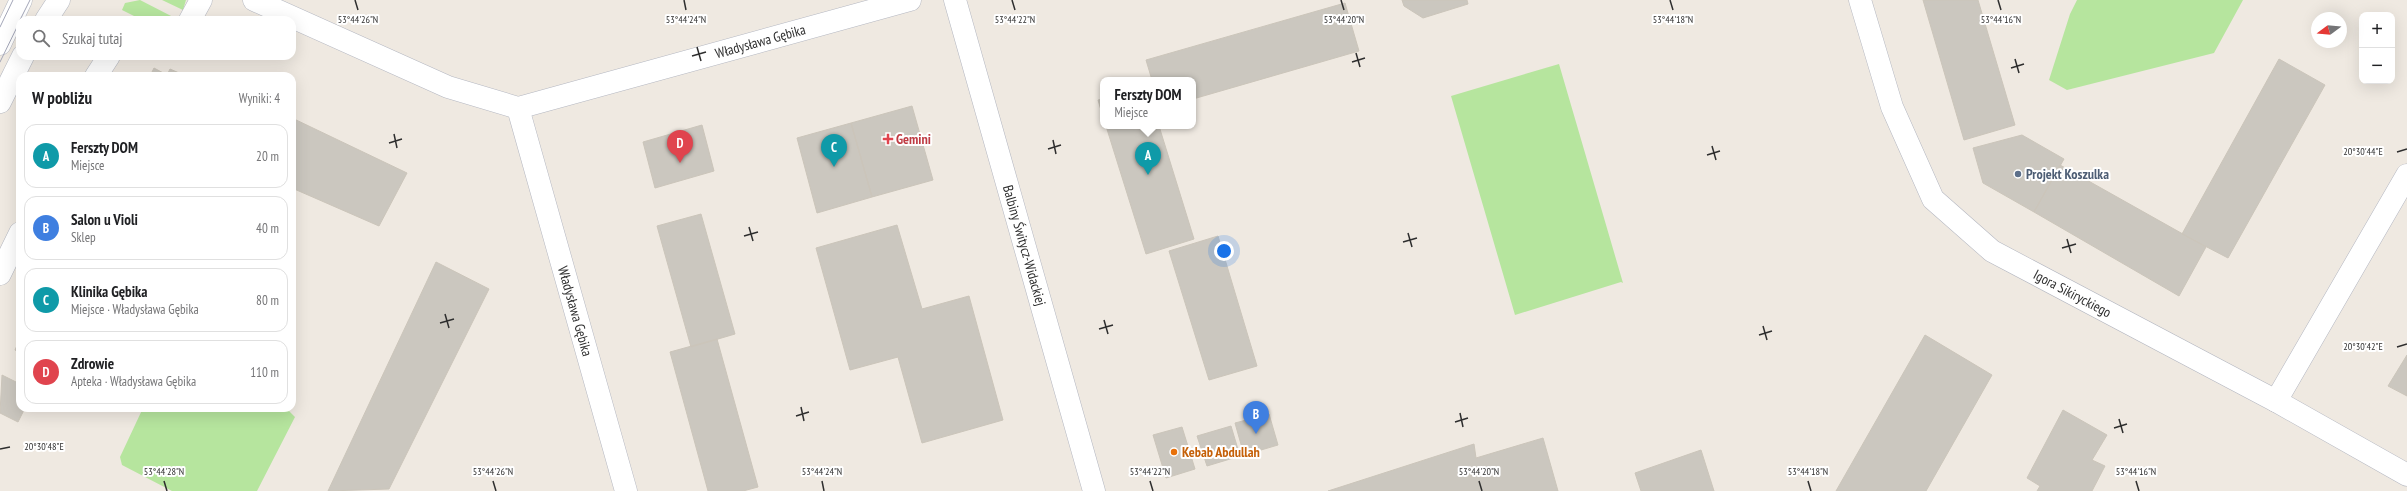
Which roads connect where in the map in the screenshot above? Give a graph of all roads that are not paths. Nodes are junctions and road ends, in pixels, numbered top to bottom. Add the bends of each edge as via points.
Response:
1 (21, 0) edge
2 (59, 0) edge
3 (201, 0) edge
4 (254, 0) edge
5 (955, 0) edge
6 (1860, 0) edge
7 (899, 1) edge
8 (49, 16) edge
9 (192, 16) edge
10 (290, 16) edge
11 (296, 19) edge
12 (0, 44) edge
13 (21, 60) edge
14 (106, 60) edge
15 (99, 72) edge
16 (0, 102) edge
17 (518, 108) junction
18 (2407, 176) edge
19 (16, 241) edge
20 (0, 274) edge
21 (2276, 401) junction
22 (2407, 475) edge
23 (626, 491) edge
24 (1094, 491) edge

1 - 12 street
2 - 8 street
3 - 9 street
4 - 10 street
5 - 24 street, Balbiny Świtycz-Widackiej
6 - 21 street, Igora Sikiryckiego via 1892,107 1933,199 1992,251
7 - 17 street, Władysława Gębika
11 - 17 street via 448,87
13 - 16 street
14 - 15 street
17 - 23 street, Władysława Gębika
18 - 21 street
19 - 20 street
21 - 22 street, Igora Sikiryckiego

